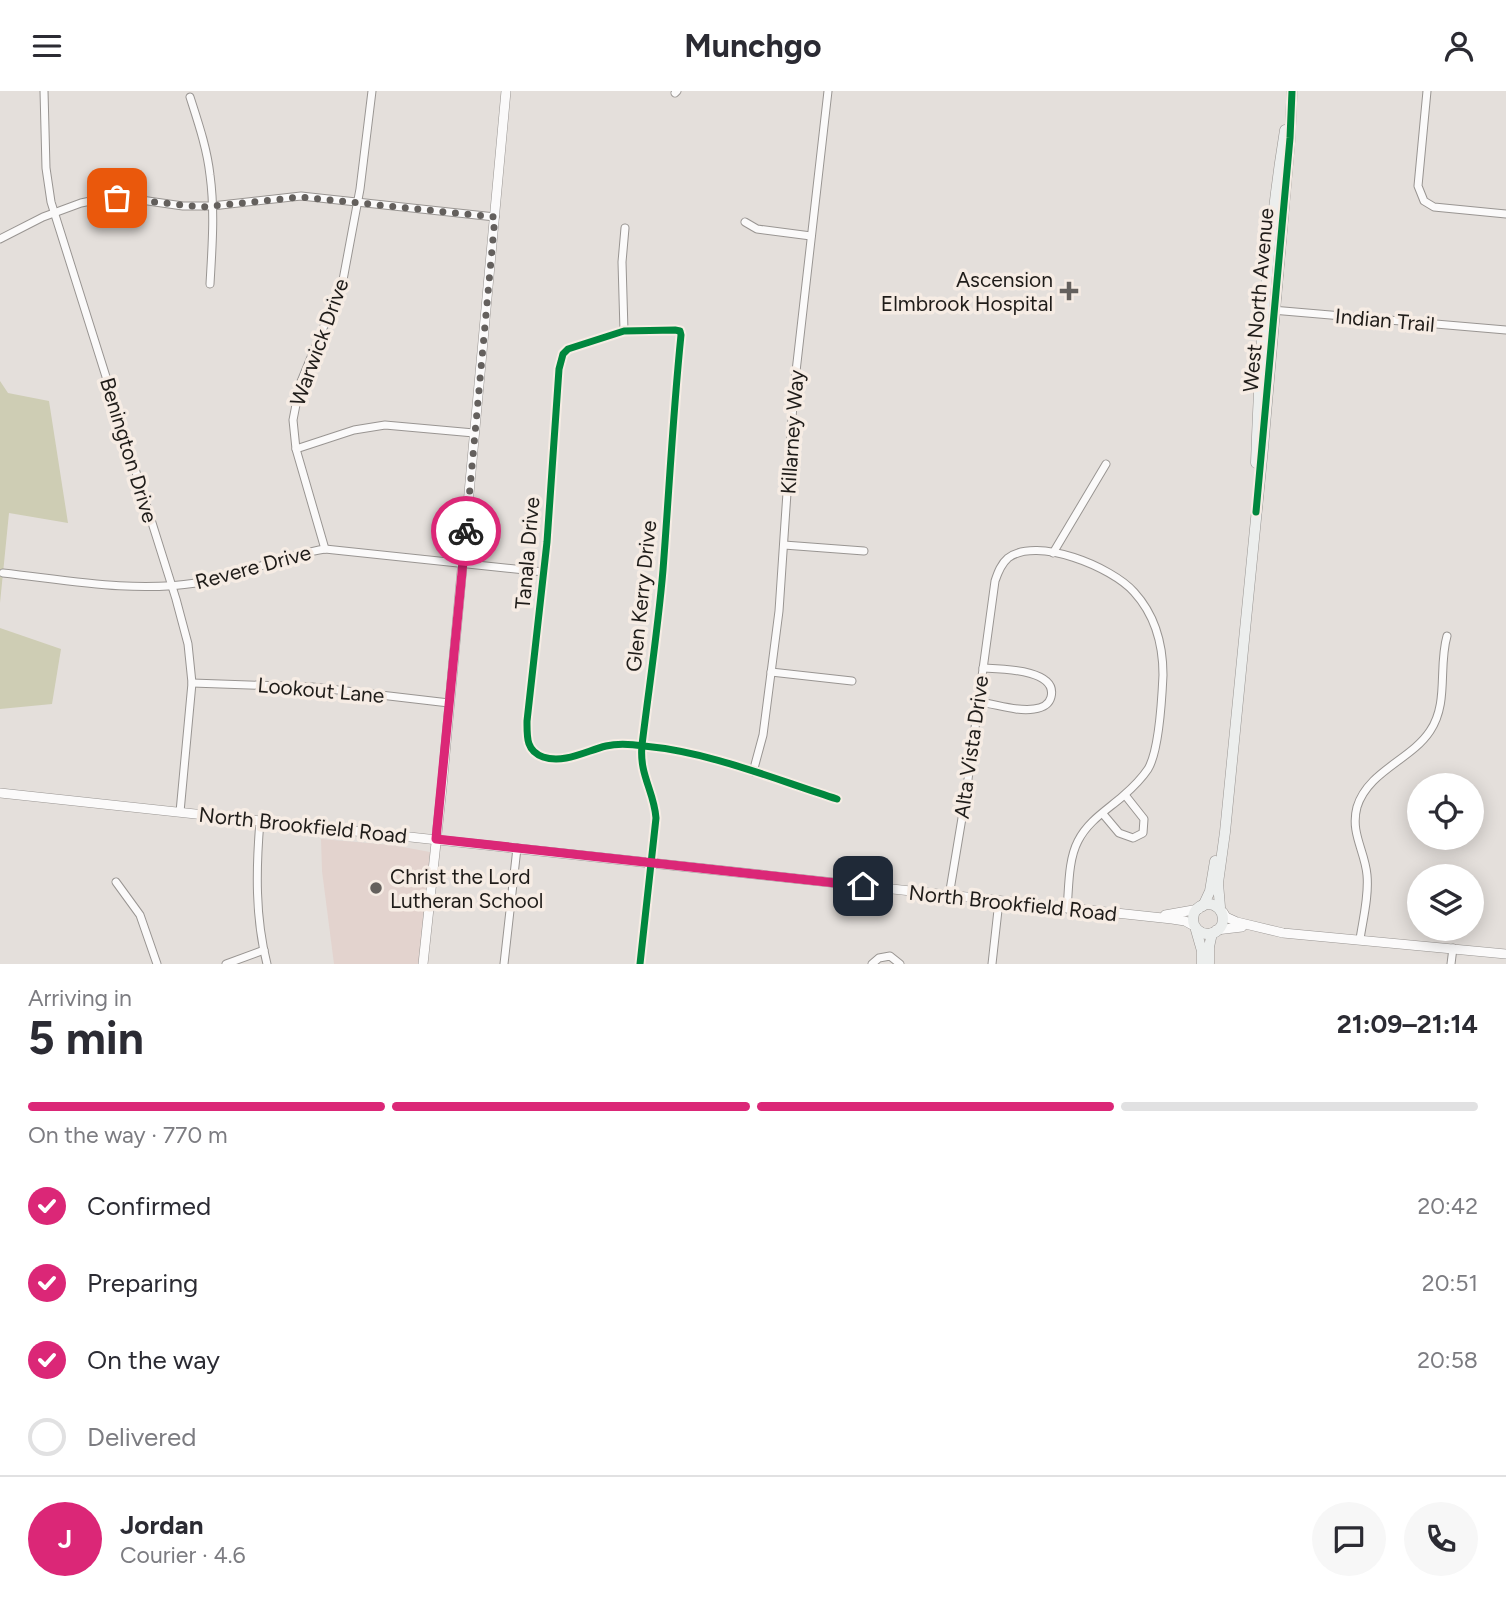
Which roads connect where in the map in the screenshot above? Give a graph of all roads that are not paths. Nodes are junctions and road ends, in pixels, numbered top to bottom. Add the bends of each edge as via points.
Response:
1 (44, 91) edge
2 (372, 91) edge
3 (506, 91) edge
4 (828, 91) edge
5 (1291, 91) edge
6 (1427, 91) edge
7 (190, 97) dead end
8 (358, 201) junction
9 (212, 206) junction
10 (54, 212) junction
11 (1506, 214) edge
12 (495, 217) junction
13 (745, 222) dead end
14 (625, 228) dead end
15 (811, 236) junction
16 (0, 239) edge
17 (210, 284) dead end
18 (1270, 310) junction
19 (1506, 330) edge
20 (624, 331) junction
21 (474, 433) junction
22 (296, 449) junction
23 (1107, 464) dead end
24 (784, 545) junction
25 (325, 548) junction
26 (864, 551) dead end
27 (1053, 553) junction
28 (463, 563) junction
29 (544, 572) junction
30 (3, 573) dead end
31 (172, 586) junction
32 (1447, 636) dead end
33 (983, 668) junction
34 (771, 672) junction
35 (852, 681) dead end
36 (192, 683) junction
37 (979, 702) junction
38 (449, 703) junction
39 (642, 745) junction
40 (753, 772) junction
41 (0, 793) edge
42 (1125, 795) junction
43 (836, 799) dead end
44 (180, 812) junction
45 (1226, 813) junction
46 (1103, 814) junction
47 (260, 821) junction
48 (436, 839) junction
49 (517, 848) junction
50 (651, 863) junction
51 (117, 882) dead end
52 (948, 896) junction
53 (999, 901) junction
54 (1201, 908) junction
55 (1067, 909) junction
56 (1221, 910) junction
57 (1150, 918) junction
58 (1195, 928) junction
59 (1259, 928) junction
60 (1214, 931) junction
61 (1360, 939) junction
62 (1453, 948) junction
63 (264, 950) junction
64 (1506, 954) edge
65 (157, 964) edge
66 (226, 964) edge
67 (267, 964) edge
68 (423, 964) edge
69 (504, 964) edge
70 (640, 964) edge
71 (872, 964) edge
72 (900, 964) edge
73 (992, 964) edge
74 (1202, 964) edge
75 (1209, 964) edge
76 (1451, 964) edge

1 - 10 street, Benington Drive via 46,168
2 - 8 street, Warwick Drive
3 - 12 street
4 - 15 street, Killarney Way
5 - 18 main road, West North Avenue via 1274,205
6 - 11 street via 1419,191 1428,205
7 - 9 street via 207,155
8 - 9 street via 279,197
8 - 12 street
8 - 22 street, Warwick Drive via 343,280 297,395 293,420
9 - 10 street via 105,198
9 - 17 street
10 - 16 street
10 - 31 street, Benington Drive
12 - 21 street
13 - 15 street via 757,229
14 - 20 street
15 - 24 street, Killarney Way via 794,389
18 - 19 street, Indian Trail
18 - 45 main road, West North Avenue via 1258,397 1256,512
20 - 29 street, Tanala Drive via 563,354
20 - 39 street, Glen Kerry Drive via 680,331 663,571
21 - 22 street via 385,425
21 - 28 street
22 - 25 street, Warwick Drive
23 - 27 street
24 - 26 street
24 - 34 street, Killarney Way
25 - 28 street, Revere Drive
25 - 31 street, Revere Drive via 217,579
27 - 33 street, Alta Vista Drive via 1022,552 1000,567
27 - 42 street via 1099,566 1117,577 1146,607 1159,639 1163,678 1153,757
28 - 29 street, Revere Drive
28 - 38 street
29 - 39 street, Tanala Drive via 527,733 532,750 541,757 567,758 614,745
30 - 31 street, Revere Drive via 113,585
31 - 36 street, Benington Drive via 188,644
32 - 61 street via 1436,721 1422,741 1370,785 1356,810 1355,836 1367,875
33 - 37 street, Alta Vista Drive
33 - 37 street via 1046,678 1051,698 1033,710
34 - 35 street
34 - 40 street, Killarney Way
36 - 38 street, Lookout Lane via 312,687
36 - 44 street, Benington Drive
37 - 52 street, Alta Vista Drive
38 - 48 street
39 - 40 street
39 - 50 street, Glen Kerry Drive via 642,769 656,810
40 - 43 street
41 - 44 street, North Brookfield Road
42 - 46 street
42 - 46 street via 1144,819 1143,833 1124,836
44 - 47 street, North Brookfield Road
45 - 54 main road, West North Avenue via 1210,891
45 - 56 main road, West North Avenue via 1218,883
46 - 55 street via 1087,827 1076,845
47 - 48 street, North Brookfield Road
47 - 63 street via 257,875
48 - 49 street, North Brookfield Road
48 - 68 street
49 - 50 street, North Brookfield Road
49 - 69 street
50 - 52 street, North Brookfield Road
50 - 70 street, Glen Kerry Drive
51 - 65 street via 139,915
52 - 53 street, North Brookfield Road
53 - 55 street, North Brookfield Road
53 - 73 street
54 - 56 main road via 1210,904
54 - 57 street, North Brookfield Road
54 - 58 main road via 1194,916
55 - 57 street, North Brookfield Road
56 - 59 street via 1231,920
56 - 60 main road via 1222,921
57 - 58 street, North Brookfield Road via 1185,921
58 - 60 main road via 1201,933
58 - 74 main road
59 - 60 street via 1234,926
59 - 61 street
60 - 75 main road
61 - 62 street
62 - 64 street
62 - 76 street
63 - 66 street
63 - 67 street
71 - 72 street via 890,956

